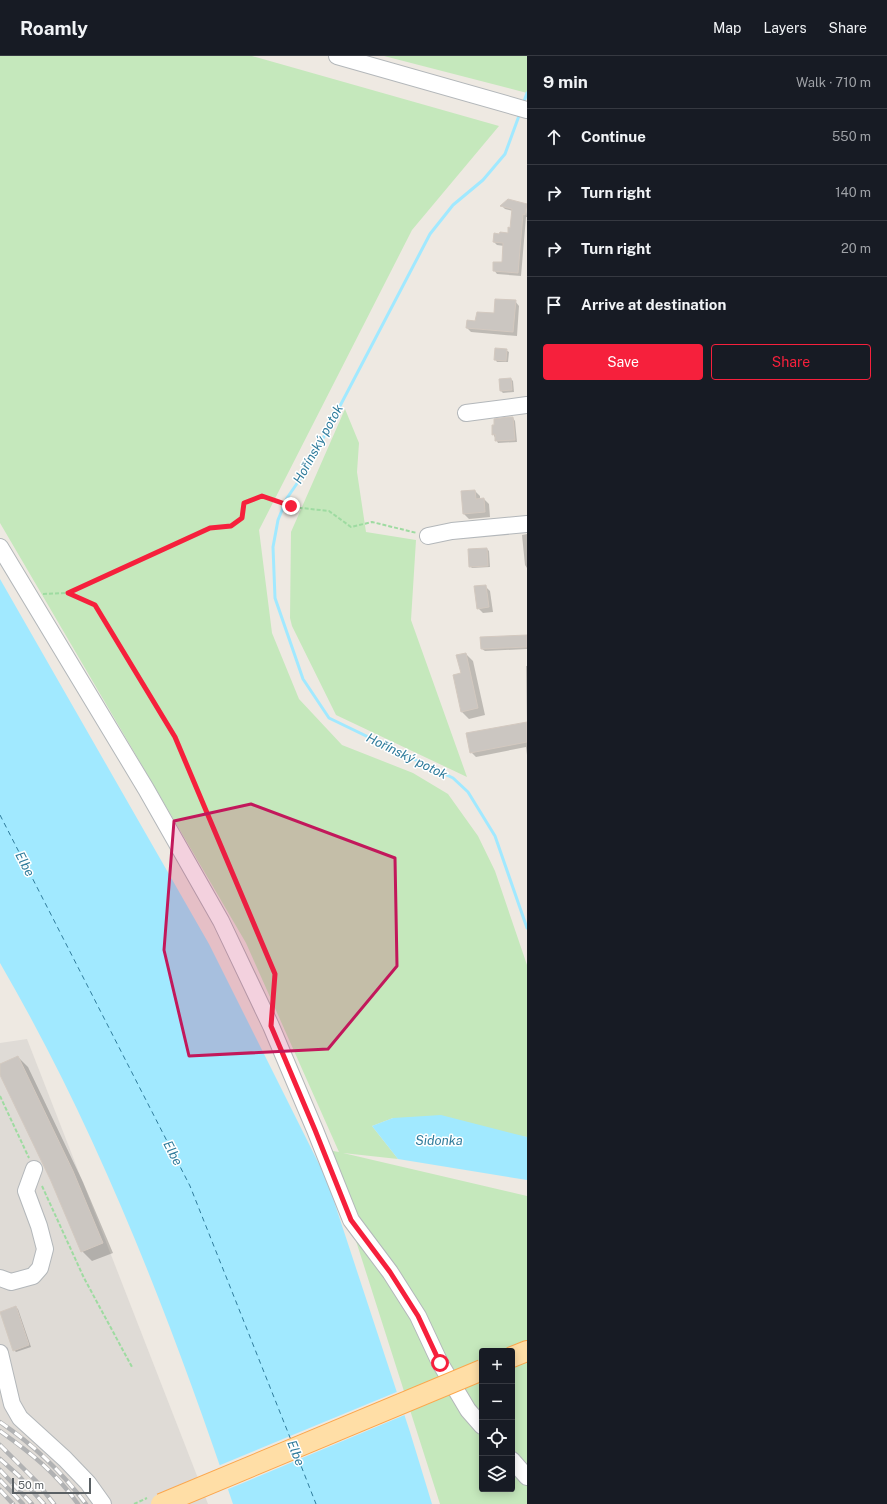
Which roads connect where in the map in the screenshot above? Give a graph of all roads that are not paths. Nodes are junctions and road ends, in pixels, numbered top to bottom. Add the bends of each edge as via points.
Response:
1 (337, 56) edge
2 (527, 110) edge
3 (527, 405) edge
4 (466, 413) dead end
5 (527, 524) edge
6 (428, 536) road end
7 (0, 547) edge
8 (34, 1169) road end
9 (0, 1278) edge
10 (527, 1351) edge
11 (0, 1353) edge
12 (515, 1356) edge
13 (479, 1371) edge
14 (479, 1423) edge
15 (515, 1463) edge
16 (527, 1477) edge
17 (103, 1504) edge
18 (161, 1504) edge

1 - 2 street
3 - 4 street
5 - 6 street via 452,531
7 - 14 street via 146,789 221,921 280,1047 351,1220 390,1272 418,1316 440,1363 468,1410
8 - 9 street via 26,1191 45,1249 40,1268 33,1276 11,1282
10 - 12 main road
11 - 17 street via 12,1404 20,1418 65,1459 88,1483
13 - 18 main road, bridge
15 - 16 street

